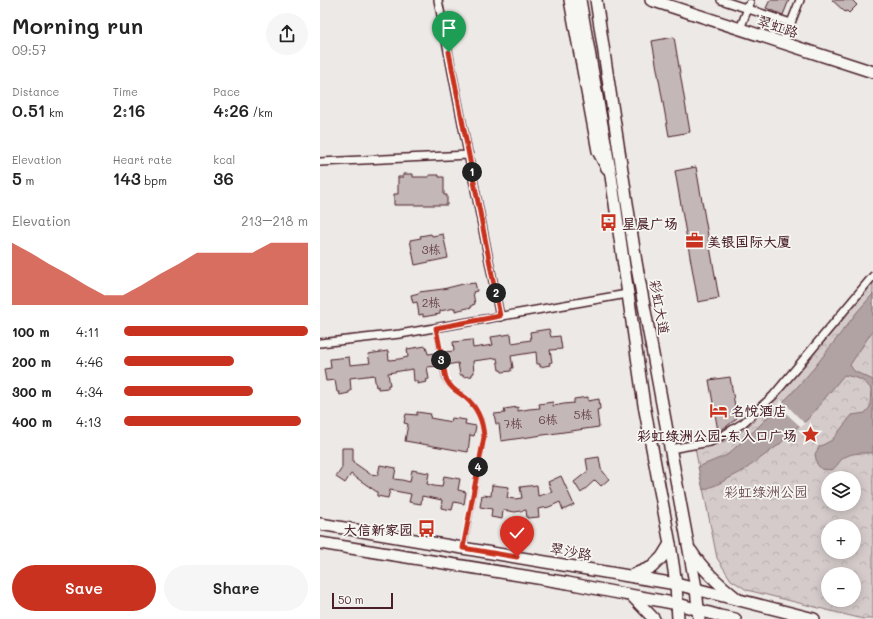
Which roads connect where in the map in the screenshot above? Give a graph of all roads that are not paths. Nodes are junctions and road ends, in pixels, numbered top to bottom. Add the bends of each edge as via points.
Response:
1 (438, 0) edge
2 (570, 0) edge
3 (580, 0) edge
4 (596, 0) edge
5 (651, 0) edge
6 (721, 0) edge
7 (800, 0) edge
8 (749, 6) junction
9 (791, 23) junction
10 (740, 29) junction
11 (783, 43) junction
12 (873, 72) edge
13 (469, 155) junction
14 (320, 162) edge
15 (611, 176) junction
16 (873, 276) edge
17 (627, 294) junction
18 (500, 316) junction
19 (436, 328) junction
20 (320, 343) edge
21 (670, 449) junction
22 (320, 524) edge
23 (320, 543) edge
24 (670, 544) junction
25 (688, 546) junction
26 (463, 548) junction
27 (629, 576) junction
28 (676, 584) junction
29 (696, 588) junction
30 (632, 596) junction
31 (740, 600) junction
32 (678, 604) junction
33 (699, 615) edge
34 (654, 619) edge
35 (678, 619) edge
36 (735, 619) edge
37 (814, 619) edge

1 - 13 street
2 - 15 main road via 598,151
3 - 15 main road
4 - 21 main road, 彩虹大道 via 636,262
5 - 10 main road, 翠虹路
6 - 8 street
7 - 9 street
8 - 9 street
8 - 10 street
9 - 11 street
10 - 11 main road, 翠虹路
11 - 12 main road, 翠虹路
13 - 14 street
13 - 18 street
15 - 17 main road
16 - 21 street via 773,396 743,423 710,442
17 - 18 street
17 - 24 main road via 644,405
18 - 19 street
19 - 20 street
19 - 26 lane via 446,379 450,387 474,406 483,426 484,437
21 - 25 main road, 彩虹大道
22 - 26 main road, 翠沙路
23 - 30 main road via 568,583
24 - 27 main road via 652,567
24 - 28 main road
25 - 29 main road, 彩虹大道
25 - 31 main road via 697,561 715,581
26 - 27 main road, 翠沙路
27 - 28 main road, 翠沙路
28 - 29 main road, 翠沙路
28 - 32 main road
29 - 31 main road, 翠沙路
29 - 33 main road, 彩虹大道
30 - 32 main road
30 - 34 main road
31 - 37 main road, 翠沙路
32 - 33 main road
32 - 35 main road
33 - 36 main road

